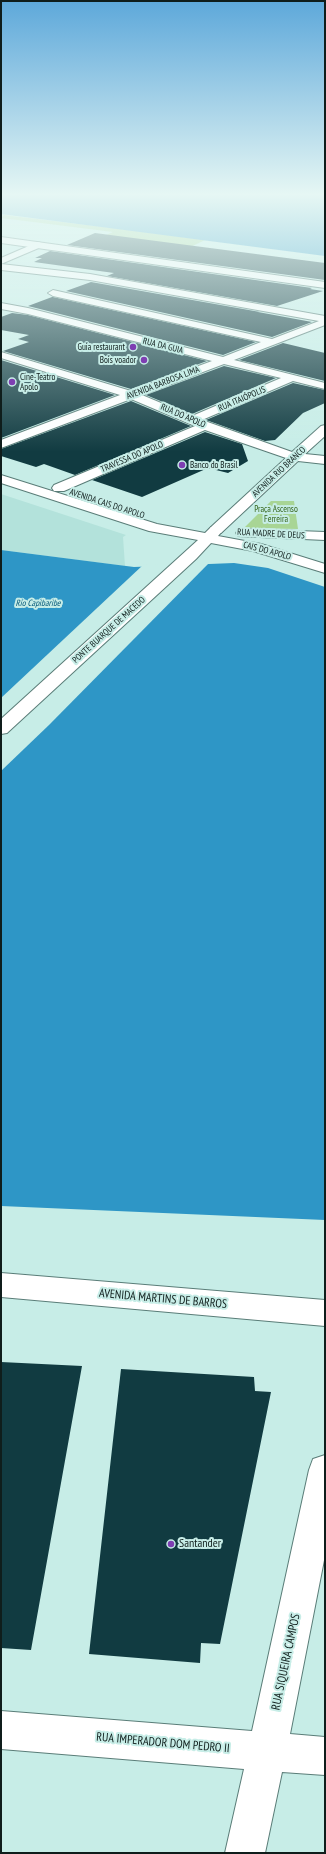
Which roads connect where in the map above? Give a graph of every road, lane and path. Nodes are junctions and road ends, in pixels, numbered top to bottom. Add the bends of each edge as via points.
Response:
1 (84, 280) edge
2 (103, 280) edge
3 (286, 280) edge
4 (325, 285) edge
5 (33, 300) dead end
6 (1, 306) edge
7 (14, 308) junction
8 (1, 312) edge
9 (325, 321) edge
10 (273, 342) junction
11 (1, 355) edge
12 (222, 361) junction
13 (291, 378) junction
14 (325, 386) edge
15 (132, 395) junction
16 (193, 420) junction
17 (205, 426) junction
18 (325, 429) edge
19 (1, 444) edge
20 (295, 457) junction
21 (325, 460) edge
22 (1, 468) edge
23 (1, 479) edge
24 (59, 488) junction
25 (212, 534) junction
26 (325, 536) edge
27 (325, 569) edge
28 (1, 729) edge
29 (1, 1285) edge
30 (325, 1313) edge
31 (325, 1470) edge
32 (1, 1730) edge
33 (267, 1752) junction
34 (325, 1756) edge
35 (245, 1853) edge

1 - 10 street via 49,294
2 - 9 street
3 - 4 street
5 - 7 street
6 - 7 street, RUA DA GUIA
7 - 8 street
7 - 12 street, RUA DA GUIA
9 - 10 street, AVENIDA BARBOSA LIMA
10 - 12 street, AVENIDA BARBOSA LIMA
11 - 15 street, RUA DO APOLO
12 - 13 street, RUA DA GUIA
12 - 15 street, AVENIDA BARBOSA LIMA
13 - 14 street, RUA DA GUIA
13 - 16 street, RUA ITAIÓPOLIS
15 - 16 street, RUA DO APOLO
15 - 19 street, AVENIDA BARBOSA LIMA
16 - 17 street, RUA DO APOLO
17 - 20 street, RUA DO APOLO
17 - 24 street, TRAVESSA DO APOLO
18 - 20 street, AVENIDA RIO BRANCO
20 - 21 street, RUA DO APOLO
20 - 25 street, AVENIDA RIO BRANCO
22 - 24 street, AVENIDA CAIS DO APOLO
23 - 25 street, AVENIDA CAIS DO APOLO via 144,525 174,532
24 - 25 street, AVENIDA CAIS DO APOLO via 156,520
25 - 26 street, RUA MADRE DE DEUS
25 - 27 street, CAIS DO APOLO
25 - 28 street, PONTE BUARQUE DE MACEDO
29 - 30 street, AVENIDA MARTINS DE BARROS
31 - 33 street, RUA SIQUEIRA CAMPOS
32 - 33 street, RUA IMPERADOR DOM PEDRO II
33 - 34 street, RUA IMPERADOR DOM PEDRO II
33 - 35 street, RUA SIQUEIRA CAMPOS

